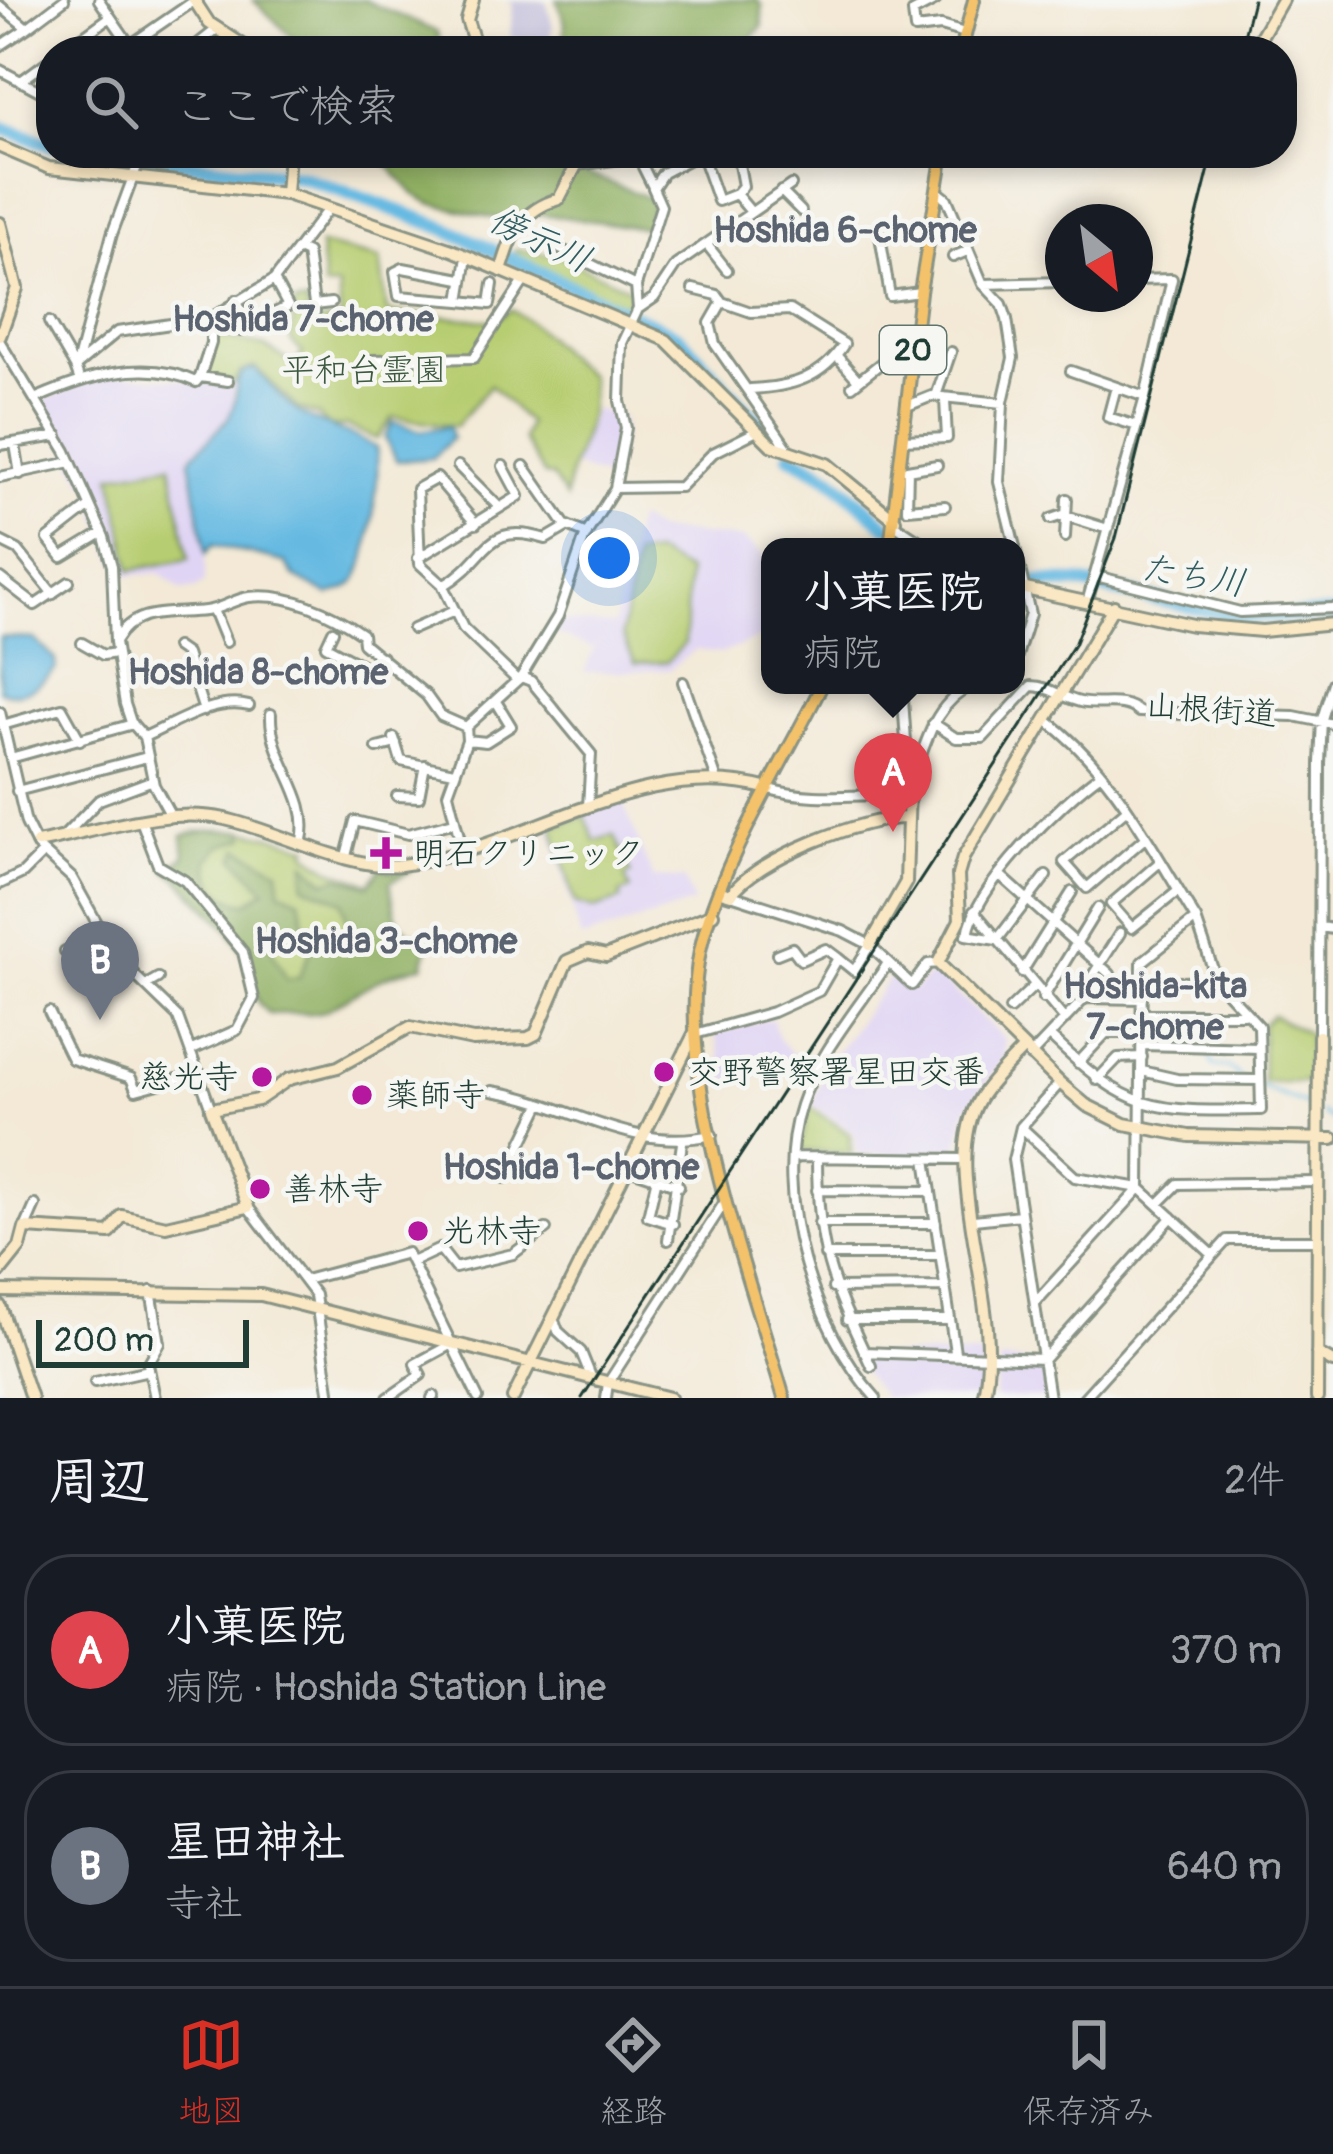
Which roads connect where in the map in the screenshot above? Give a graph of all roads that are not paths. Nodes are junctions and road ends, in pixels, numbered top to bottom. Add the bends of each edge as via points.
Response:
1 (64, 0) edge
2 (99, 0) edge
3 (194, 0) edge
4 (473, 0) edge
5 (936, 0) edge
6 (956, 0) edge
7 (1282, 0) edge
8 (973, 3) edge
9 (0, 6) edge
10 (110, 17) junction
11 (27, 28) junction
12 (218, 29) junction
13 (964, 33) junction
14 (84, 36) edge
15 (120, 36) edge
16 (143, 36) edge
17 (209, 36) edge
18 (228, 36) edge
19 (472, 36) edge
20 (964, 36) edge
21 (1261, 36) edge
22 (0, 46) edge
23 (0, 70) edge
24 (36, 70) edge
25 (21, 81) junction
26 (36, 89) edge
27 (0, 147) edge
28 (36, 162) edge
29 (49, 168) edge
30 (138, 168) edge
31 (287, 168) edge
32 (571, 168) edge
33 (643, 168) edge
34 (672, 168) edge
35 (706, 168) edge
36 (740, 168) edge
37 (941, 168) edge
38 (136, 175) junction
39 (653, 188) junction
40 (938, 192) junction
41 (286, 194) junction
42 (736, 194) junction
43 (328, 208) junction
44 (752, 212) junction
45 (801, 212) dead end
46 (0, 224) edge
47 (880, 236) dead end
48 (709, 246) junction
49 (298, 249) junction
50 (560, 249) dead end
51 (967, 251) junction
52 (467, 256) junction
53 (953, 256) dead end
54 (504, 260) junction
55 (727, 270) dead end
56 (460, 279) junction
57 (274, 280) junction
58 (524, 280) junction
59 (1153, 280) edge
60 (1045, 282) edge
61 (493, 284) dead end
62 (983, 284) junction
63 (636, 286) junction
64 (693, 289) dead end
65 (920, 292) junction
66 (236, 301) junction
67 (460, 301) junction
68 (722, 302) junction
69 (331, 303) dead end
70 (634, 316) junction
71 (211, 318) junction
72 (49, 322) dead end
73 (0, 339) edge
74 (950, 352) dead end
75 (836, 355) junction
76 (371, 360) dead end
77 (881, 363) dead end
78 (75, 368) junction
79 (1071, 371) dead end
80 (200, 377) junction
81 (80, 381) junction
82 (228, 381) dead end
83 (1116, 387) junction
84 (751, 389) junction
85 (1145, 397) junction
86 (37, 398) junction
87 (940, 398) junction
88 (1003, 403) junction
89 (907, 406) junction
90 (1137, 425) junction
91 (755, 432) junction
92 (58, 436) junction
93 (903, 440) junction
94 (15, 444) junction
95 (0, 445) edge
96 (786, 446) junction
97 (70, 462) junction
98 (937, 465) dead end
99 (458, 466) dead end
100 (503, 466) dead end
101 (904, 470) junction
102 (20, 474) junction
103 (0, 476) edge
104 (509, 476) junction
105 (615, 488) junction
106 (1066, 499) dead end
107 (498, 506) junction
108 (945, 506) dead end
109 (89, 507) junction
110 (924, 511) junction
111 (1063, 515) junction
112 (1051, 520) dead end
113 (894, 522) junction
114 (920, 523) dead end
115 (476, 524) junction
116 (568, 526) junction
117 (1108, 530) junction
118 (102, 533) junction
119 (586, 534) junction
120 (1065, 537) dead end
121 (891, 538) edge
122 (918, 538) edge
123 (1012, 538) edge
124 (0, 541) edge
125 (418, 558) junction
126 (0, 578) edge
127 (1095, 579) junction
128 (69, 582) dead end
129 (1025, 584) edge
130 (443, 586) junction
131 (1025, 594) edge
132 (53, 595) junction
133 (1089, 597) junction
134 (1114, 607) junction
135 (1333, 608) edge
136 (213, 610) junction
137 (452, 612) junction
138 (1333, 624) edge
139 (413, 629) dead end
140 (333, 631) dead end
141 (1025, 634) edge
142 (226, 642) dead end
143 (82, 643) dead end
144 (176, 647) dead end
145 (116, 648) junction
146 (382, 657) junction
147 (519, 679) junction
148 (683, 682) dead end
149 (1333, 683) edge
150 (1025, 692) edge
151 (817, 694) edge
152 (903, 694) edge
153 (956, 694) edge
154 (1023, 694) edge
155 (1060, 694) junction
156 (497, 702) junction
157 (249, 706) dead end
158 (204, 711) junction
159 (0, 712) edge
160 (271, 714) dead end
161 (1322, 718) junction
162 (1045, 719) junction
163 (933, 723) junction
164 (6, 724) junction
165 (133, 724) junction
166 (1333, 724) edge
167 (466, 727) junction
168 (144, 737) junction
169 (80, 740) junction
170 (467, 740) junction
171 (376, 748) dead end
172 (14, 757) junction
173 (147, 757) junction
174 (425, 764) junction
175 (454, 772) junction
176 (1101, 774) junction
177 (716, 777) junction
178 (153, 780) junction
179 (769, 790) junction
180 (17, 791) junction
181 (909, 791) junction
182 (397, 796) dead end
183 (589, 807) junction
184 (1127, 809) junction
185 (171, 816) junction
186 (907, 818) junction
187 (455, 822) junction
188 (142, 823) junction
189 (63, 838) junction
190 (1145, 838) junction
191 (302, 841) junction
192 (40, 848) junction
193 (462, 848) junction
194 (346, 856) junction
195 (1160, 862) junction
196 (1000, 876) junction
197 (1046, 876) dead end
198 (0, 884) edge
199 (1178, 891) junction
200 (1072, 892) dead end
201 (726, 894) junction
202 (1026, 899) junction
203 (1098, 908) dead end
204 (974, 911) junction
205 (713, 914) junction
206 (1196, 919) junction
207 (1053, 923) junction
208 (1321, 927) junction
209 (1333, 929) edge
210 (1120, 933) dead end
211 (103, 934) junction
212 (961, 934) junction
213 (997, 940) junction
214 (1076, 944) junction
215 (870, 945) junction
216 (65, 950) dead end
217 (777, 954) dead end
218 (838, 958) junction
219 (888, 963) junction
220 (938, 963) junction
221 (1100, 965) junction
222 (1022, 972) junction
223 (1110, 974) dead end
224 (158, 977) dead end
225 (1217, 981) junction
226 (1142, 982) junction
227 (1088, 983) dead end
228 (146, 985) junction
229 (1034, 987) junction
230 (1042, 998) junction
231 (1142, 999) junction
232 (1010, 1009) dead end
233 (49, 1012) dead end
234 (1142, 1014) junction
235 (1244, 1014) junction
236 (1065, 1020) junction
237 (1142, 1033) junction
238 (694, 1034) junction
239 (1050, 1036) junction
240 (1318, 1036) joint
241 (1142, 1045) junction
242 (1259, 1048) junction
243 (192, 1050) junction
244 (1027, 1052) junction
245 (1142, 1057) junction
246 (1078, 1063) junction
247 (1142, 1071) junction
248 (200, 1073) junction
249 (1097, 1080) junction
250 (1259, 1080) junction
251 (1060, 1083) junction
252 (492, 1091) dead end
253 (540, 1106) junction
254 (1142, 1106) junction
255 (211, 1108) junction
256 (1021, 1127) junction
257 (1142, 1129) junction
258 (712, 1135) junction
259 (1318, 1136) junction
260 (1333, 1139) edge
261 (644, 1140) junction
262 (682, 1142) junction
263 (796, 1157) junction
264 (817, 1157) junction
265 (926, 1159) junction
266 (964, 1159) junction
267 (629, 1169) junction
268 (505, 1178) dead end
269 (656, 1182) junction
270 (1318, 1182) junction
271 (679, 1186) junction
272 (1140, 1188) junction
273 (817, 1190) junction
274 (931, 1191) junction
275 (727, 1198) junction
276 (1158, 1204) junction
277 (35, 1205) dead end
278 (248, 1207) junction
279 (1021, 1215) junction
280 (1172, 1217) junction
281 (974, 1220) junction
282 (819, 1223) junction
283 (936, 1223) junction
284 (673, 1224) junction
285 (26, 1228) junction
286 (547, 1229) dead end
287 (668, 1240) dead end
288 (1318, 1240) junction
289 (1213, 1255) junction
290 (825, 1256) junction
291 (940, 1256) junction
292 (412, 1262) junction
293 (0, 1272) edge
294 (570, 1276) dead end
295 (304, 1280) junction
296 (945, 1287) junction
297 (832, 1288) junction
298 (0, 1292) edge
299 (151, 1292) junction
300 (1035, 1303) junction
301 (0, 1306) edge
302 (316, 1308) junction
303 (554, 1318) junction
304 (847, 1320) junction
305 (950, 1320) junction
306 (449, 1343) junction
307 (864, 1352) junction
308 (955, 1352) junction
309 (1317, 1353) junction
310 (991, 1354) junction
311 (1044, 1359) junction
312 (1333, 1362) edge
313 (531, 1364) junction
314 (871, 1366) dead end
315 (149, 1370) junction
316 (592, 1380) junction
317 (95, 1382) dead end
318 (608, 1383) junction
319 (32, 1398) edge
320 (155, 1398) edge
321 (330, 1398) edge
322 (388, 1398) edge
323 (478, 1398) edge
324 (513, 1398) edge
325 (606, 1398) edge
326 (670, 1398) edge
327 (784, 1398) edge
328 (876, 1398) edge
329 (983, 1398) edge
330 (1049, 1398) edge
331 (1084, 1398) edge
332 (1316, 1398) edge

1 - 11 street
2 - 10 street
3 - 12 street
3 - 16 street
4 - 19 street
5 - 13 street via 913,12 915,29
6 - 8 street
7 - 21 street
8 - 13 main road
9 - 11 street
10 - 14 street
10 - 15 street
11 - 22 street
12 - 17 street
12 - 18 street
13 - 20 main road
23 - 25 street
24 - 25 street
25 - 26 street
27 - 28 street
29 - 38 street
30 - 38 street
31 - 41 street
32 - 54 street via 559,199 517,225
33 - 39 street
34 - 39 street
35 - 42 street via 718,201
36 - 42 street
37 - 40 main road, 20
38 - 41 street
38 - 78 street
39 - 63 street via 661,206
40 - 51 street
40 - 65 main road, 20
41 - 43 street
42 - 44 street
43 - 49 street
43 - 52 street
44 - 45 street via 786,188
44 - 48 street
46 - 73 street via 17,287
47 - 65 street via 890,296
48 - 55 street
48 - 70 street via 676,265
49 - 57 street
49 - 69 street via 307,253 314,308
50 - 63 street
51 - 53 street
51 - 62 street
52 - 54 street
52 - 56 street
54 - 58 street
56 - 67 street
56 - 67 street via 395,272 399,296
57 - 66 street
57 - 66 street via 288,306 245,329
58 - 70 street
58 - 76 street via 474,358
59 - 85 street via 1172,279
60 - 62 street
61 - 67 street via 490,304
62 - 88 street via 1002,304 1013,358
63 - 70 street
64 - 68 street
65 - 89 main road, 20
66 - 71 street
68 - 75 street via 751,312 790,310 844,344
68 - 84 street via 710,323 715,344
70 - 91 street via 691,360
70 - 105 street via 622,343 626,428
71 - 78 street via 117,332
71 - 80 street
72 - 78 street
73 - 86 street
74 - 87 street
75 - 77 street via 855,383
75 - 84 street via 796,386
78 - 81 street
79 - 83 street
80 - 81 street via 111,370
80 - 82 street
81 - 86 street
83 - 85 street
83 - 90 street via 1108,417
84 - 96 street
85 - 90 street
86 - 92 street
87 - 88 street
87 - 89 street
87 - 93 street via 947,438
88 - 123 street via 999,482
89 - 93 main road, 20
90 - 117 street
91 - 96 street
91 - 105 street via 713,453 680,487
92 - 94 street
92 - 97 street
93 - 101 main road, 20
94 - 95 street
94 - 102 street
96 - 113 street via 827,464
97 - 102 street
97 - 109 street
98 - 101 street
99 - 107 street
100 - 104 street
101 - 110 street via 904,503
101 - 113 main road, 20
102 - 103 street
104 - 107 street via 519,496
104 - 116 street via 528,464
105 - 119 street
106 - 111 street
107 - 115 street
108 - 110 street
109 - 118 street
109 - 118 street via 48,539 62,557
110 - 114 street
111 - 112 street
111 - 117 street
111 - 120 street
113 - 121 main road, 20
113 - 122 street
115 - 125 street
115 - 125 street via 437,478 416,489
116 - 119 street
116 - 130 street via 546,539 501,534
117 - 127 street
118 - 145 street
119 - 147 street via 558,616
124 - 132 street via 18,550
125 - 130 street
126 - 132 street via 35,605
127 - 133 street
127 - 135 street via 1222,610
128 - 132 street
129 - 133 street
130 - 137 street
131 - 141 street
133 - 134 street
134 - 138 street via 1262,631
134 - 155 street
136 - 142 street
136 - 145 street via 141,616 122,626
136 - 146 street via 246,597 306,605 356,629
137 - 139 street
137 - 147 street
140 - 146 street via 326,646 369,669
143 - 145 street via 104,656
144 - 158 street via 186,653
145 - 165 street
146 - 167 street via 441,716
147 - 156 street
147 - 183 street via 531,681 591,754
148 - 177 street
149 - 161 street
150 - 155 street via 1031,686
151 - 179 main road
152 - 181 street
153 - 163 street
154 - 163 street via 982,738 956,738
155 - 161 street, 山根街道 via 1139,712
155 - 162 street
156 - 167 street
156 - 170 street via 513,725 486,742
157 - 158 street
158 - 168 street
159 - 164 street
160 - 191 street via 275,751 307,819
161 - 166 street, 山根街道
161 - 208 street
162 - 176 street
162 - 212 street via 963,858
163 - 181 street
164 - 169 street via 62,708
164 - 172 street
165 - 168 street
165 - 169 street
167 - 170 street
168 - 173 street
169 - 172 street
170 - 175 street
171 - 174 street via 395,740 397,761
172 - 180 street
173 - 178 street
173 - 180 street
174 - 175 street
174 - 182 street via 418,797
175 - 187 street via 448,793
176 - 184 street
176 - 196 street
177 - 179 street
177 - 183 street
178 - 185 street
178 - 189 street via 99,800
179 - 181 street via 802,799
179 - 201 main road
180 - 192 street
181 - 186 street
183 - 193 street
184 - 190 street
184 - 190 street via 1064,862 1087,888
185 - 188 street
185 - 191 street via 221,818
186 - 201 street via 863,820
186 - 215 street via 905,882
187 - 193 street
187 - 194 street via 408,834 355,821
188 - 189 street
188 - 243 street via 158,865 185,881 243,952 254,998 236,1030
189 - 192 street
190 - 195 street
191 - 194 street
192 - 198 street via 23,873
192 - 211 street via 72,878
193 - 194 street via 401,865
195 - 199 street
195 - 199 street via 1111,904 1132,928
196 - 202 street
196 - 204 street
197 - 202 street
199 - 206 street
200 - 207 street
201 - 205 main road
201 - 215 street
202 - 207 street
202 - 213 street
203 - 214 street
204 - 212 street
204 - 213 street
205 - 238 main road via 700,950
205 - 255 street via 606,956 589,952 567,961 528,1038 473,1040 410,1027 258,1100
206 - 225 street
206 - 226 street via 1142,962
207 - 214 street
207 - 222 street
208 - 209 street
208 - 240 street
210 - 221 street
211 - 216 street
211 - 228 street
212 - 213 street
212 - 220 street
213 - 222 street
214 - 221 street
214 - 230 street
215 - 218 street via 854,971
215 - 219 street
217 - 218 street via 792,948 800,961 826,949
218 - 238 street via 819,991
219 - 220 street via 911,985
219 - 263 street via 802,1100
220 - 244 street
221 - 223 street
221 - 227 street
222 - 229 street
224 - 228 street
225 - 226 street
225 - 235 street
226 - 231 street
228 - 243 street via 178,1017
229 - 230 street
229 - 232 street
230 - 236 street
231 - 234 street
231 - 236 street via 1084,998
233 - 248 street via 72,1059 131,1078 136,1090
234 - 235 street
234 - 237 street
235 - 242 street via 1259,1027
236 - 239 street
237 - 241 street
237 - 246 street via 1106,1033
238 - 258 main road
238 - 261 street
239 - 244 street
239 - 246 street
240 - 259 street
241 - 242 street
241 - 245 street
242 - 250 street
243 - 248 street
244 - 251 street
244 - 266 street via 981,1096
245 - 247 street
245 - 249 street via 1118,1058
246 - 249 street
247 - 250 street
247 - 254 street
248 - 255 street
249 - 254 street
250 - 254 street via 1261,1110
251 - 256 street
251 - 257 street via 1086,1105
252 - 253 street
253 - 261 street
253 - 268 street
254 - 257 street
255 - 278 street
256 - 272 street via 1075,1177
256 - 279 street via 1012,1160
257 - 259 street
257 - 272 street
258 - 262 street
258 - 275 main road
259 - 260 street
259 - 270 street
261 - 262 street
261 - 267 street
262 - 271 street
263 - 264 street
263 - 328 street via 792,1196 803,1262 830,1334
264 - 265 street
264 - 273 street
265 - 266 street
265 - 274 street
266 - 281 street
267 - 269 street
267 - 303 street
269 - 271 street
269 - 284 street via 648,1216
270 - 276 street via 1178,1184
270 - 288 street
271 - 284 street
272 - 276 street
272 - 300 street
273 - 274 street
273 - 282 street
274 - 283 street
275 - 318 street
275 - 327 main road
276 - 280 street
277 - 285 street
278 - 285 street via 166,1226 122,1216 110,1233 95,1236
278 - 295 street
279 - 281 street
279 - 300 street
280 - 289 street
280 - 311 street
281 - 310 street
282 - 283 street
282 - 290 street
283 - 291 street
284 - 287 street
285 - 293 street
286 - 292 street via 513,1253 455,1268 440,1250
288 - 289 street via 1227,1240
288 - 309 street
289 - 331 street
290 - 291 street
290 - 297 street
291 - 296 street
292 - 295 street via 407,1253
292 - 306 street
294 - 303 street
295 - 302 street
296 - 297 street
296 - 305 street
297 - 304 street
298 - 299 street
299 - 302 street via 261,1295
299 - 315 street via 160,1343
300 - 311 street
301 - 319 street
302 - 306 street
302 - 321 street
303 - 313 street
303 - 316 street
304 - 305 street
304 - 307 street
305 - 308 street
306 - 313 street
306 - 322 street via 415,1364 421,1375
306 - 323 street
307 - 308 street
307 - 314 street
308 - 310 street
309 - 312 street
309 - 332 street
310 - 311 street
310 - 329 street
311 - 330 street
313 - 316 street
313 - 324 street
315 - 317 street
315 - 320 street
316 - 318 street
318 - 325 street
318 - 326 street

